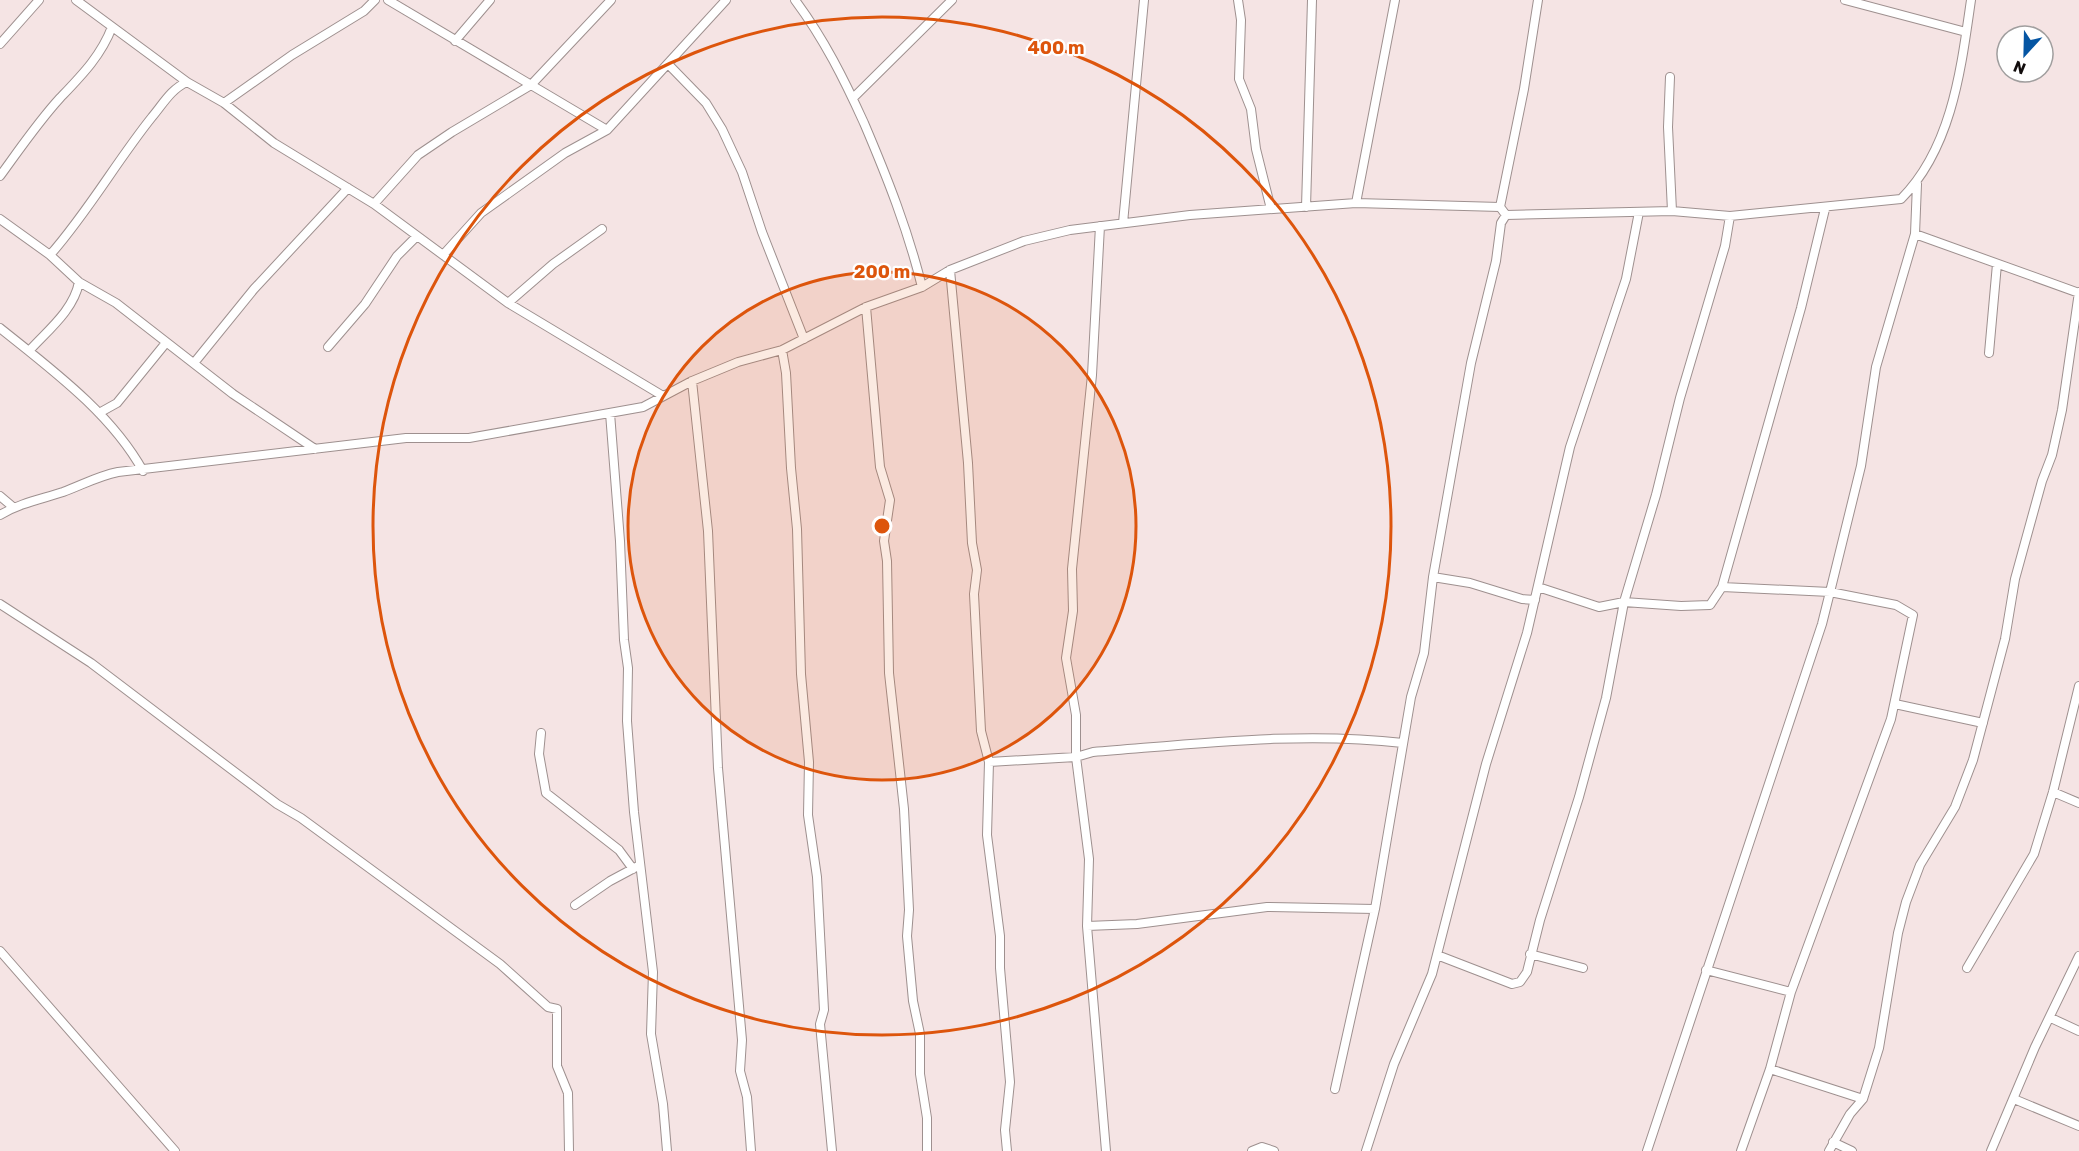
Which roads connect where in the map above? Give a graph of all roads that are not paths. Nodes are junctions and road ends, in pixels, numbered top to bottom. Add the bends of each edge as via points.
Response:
1 (39, 0) edge
2 (77, 0) edge
3 (375, 0) edge
4 (388, 0) edge
5 (490, 0) edge
6 (611, 0) edge
7 (726, 0) edge
8 (795, 0) edge
9 (952, 0) edge
10 (1144, 0) edge
11 (1238, 0) edge
12 (1312, 0) edge
13 (1395, 0) edge
14 (1538, 0) edge
15 (1845, 0) edge
16 (1971, 0) edge
17 (112, 27) junction
18 (1966, 32) junction
19 (455, 41) junction
20 (0, 44) edge
21 (668, 64) junction
22 (1670, 77) dead end
23 (187, 82) junction
24 (531, 86) junction
25 (853, 98) junction
26 (224, 103) junction
27 (607, 130) junction
28 (0, 176) edge
29 (1917, 184) junction
30 (348, 188) junction
31 (1356, 203) junction
32 (374, 204) junction
33 (1306, 207) junction
34 (1825, 208) junction
35 (1271, 209) junction
36 (1503, 211) junction
37 (1672, 211) junction
38 (1639, 212) junction
39 (1731, 216) junction
40 (0, 219) edge
41 (1123, 223) junction
42 (1100, 226) junction
43 (602, 229) dead end
44 (1915, 234) junction
45 (416, 237) junction
46 (50, 255) junction
47 (443, 255) junction
48 (1997, 264) junction
49 (950, 270) junction
50 (79, 282) junction
51 (922, 287) junction
52 (2079, 292) edge
53 (508, 303) junction
54 (866, 307) junction
55 (0, 328) edge
56 (804, 339) junction
57 (165, 344) junction
58 (328, 347) dead end
59 (782, 350) junction
60 (29, 351) junction
61 (1989, 353) dead end
62 (194, 363) junction
63 (692, 381) junction
64 (663, 396) junction
65 (99, 413) junction
66 (610, 413) junction
67 (315, 449) junction
68 (143, 471) junction
69 (0, 496) edge
70 (13, 507) junction
71 (0, 515) edge
72 (1433, 577) junction
73 (1538, 587) junction
74 (1722, 587) junction
75 (1830, 592) junction
76 (1535, 600) junction
77 (1624, 602) junction
78 (0, 604) edge
79 (2079, 686) edge
80 (1895, 704) junction
81 (1983, 723) junction
82 (541, 733) dead end
83 (1403, 743) junction
84 (1076, 757) junction
85 (989, 762) junction
86 (2053, 792) junction
87 (2079, 803) edge
88 (637, 867) junction
89 (576, 905) dead end
90 (1375, 909) junction
91 (1087, 926) junction
92 (0, 951) edge
93 (1530, 954) junction
94 (1437, 955) junction
95 (2079, 956) edge
96 (1583, 968) dead end
97 (1967, 968) dead end
98 (1706, 970) junction
99 (1791, 992) junction
100 (2051, 1018) junction
101 (2079, 1031) edge
102 (1770, 1069) junction
103 (1335, 1089) dead end
104 (1863, 1099) junction
105 (2014, 1099) junction
106 (2079, 1126) edge
107 (1831, 1147) edge
108 (175, 1151) edge
109 (569, 1151) edge
110 (667, 1151) edge
111 (751, 1151) edge
112 (832, 1151) edge
113 (927, 1151) edge
114 (1008, 1151) edge
115 (1106, 1151) edge
116 (1252, 1151) edge
117 (1274, 1151) edge
118 (1366, 1151) edge
119 (1647, 1151) edge
120 (1741, 1151) edge
121 (1852, 1151) edge
122 (1991, 1151) edge

1 - 20 street
2 - 17 street
3 - 26 street
4 - 19 street
5 - 19 street
6 - 24 street
7 - 21 street
8 - 25 street via 822,37
9 - 25 street
10 - 41 street
11 - 35 street via 1239,79 1251,109
12 - 33 street
13 - 31 street
14 - 36 street
15 - 18 street
16 - 18 street
17 - 23 street
17 - 28 street via 105,47
18 - 29 street via 1948,118
19 - 24 street
21 - 27 street
21 - 56 street via 706,103 722,129
22 - 37 street via 1667,99
23 - 26 street
23 - 46 street via 176,86
24 - 27 street
24 - 32 street via 418,155
25 - 51 street via 894,194
26 - 30 street via 273,143
27 - 47 street via 565,153 481,213
29 - 34 street via 1901,200
29 - 44 street
30 - 32 street
30 - 62 street via 254,289
31 - 33 street
31 - 36 street
32 - 45 street
33 - 35 street
34 - 39 street
34 - 74 street via 1801,308
35 - 41 street
36 - 38 street
36 - 72 street
37 - 38 street
37 - 39 street
38 - 73 street via 1626,279 1570,447
39 - 77 street
40 - 46 street
41 - 42 street
42 - 49 street via 1024,241
42 - 84 street via 1098,303 1071,568 1073,611 1066,658 1078,727
43 - 53 street
44 - 48 street
44 - 75 street via 1876,367 1861,466
45 - 47 street
45 - 58 street
46 - 50 street
47 - 53 street
48 - 52 street
48 - 61 street
49 - 51 street
49 - 85 street via 977,570 974,594 981,731
50 - 57 street via 116,303
50 - 60 street via 69,307
51 - 54 street
52 - 81 street via 2052,455 2015,579 2005,639
53 - 64 street
54 - 56 street
54 - 113 street via 880,467 890,500 884,541 889,674 904,809 907,936 920,1034
55 - 60 street
56 - 59 street
57 - 62 street
57 - 65 street via 117,403
59 - 63 street
59 - 112 street via 797,529 808,814 817,877 824,1010 820,1024
60 - 65 street
62 - 67 street
63 - 64 street
63 - 111 street via 708,531 718,768 742,1040 740,1071 747,1097
64 - 66 street via 643,407
65 - 68 street
66 - 67 street via 469,438 406,438
66 - 88 street
67 - 68 street via 175,463
68 - 70 street via 97,476
69 - 70 street
70 - 71 street
72 - 76 street
72 - 83 street via 1424,653
73 - 76 street
73 - 77 street via 1599,607
74 - 75 street
74 - 77 street via 1710,605
75 - 80 street via 1896,605 1913,615
75 - 98 street
76 - 94 street via 1486,764
77 - 93 street via 1606,698
78 - 109 street via 92,663 277,804 500,964 548,1007 557,1009 557,1066 568,1093
79 - 86 street
80 - 81 street
80 - 99 street
81 - 104 street via 1955,807 1920,865 1906,902 1879,1048
82 - 88 street via 539,754 546,793
83 - 84 street via 1339,738 1158,747
83 - 90 street
84 - 85 street
84 - 91 street via 1089,859
85 - 114 street via 987,835 1000,936 1010,1082 1005,1130
86 - 87 street
86 - 97 street via 2034,854
88 - 89 street
88 - 110 street via 653,972 651,1034
90 - 91 street via 1267,907 1137,924
90 - 103 street
91 - 115 street
92 - 108 street
93 - 94 street via 1527,972 1516,984
93 - 96 street
94 - 118 street via 1394,1064
95 - 100 street
98 - 99 street
98 - 119 street
99 - 102 street
100 - 101 street
100 - 105 street
102 - 104 street
102 - 120 street
104 - 107 street
105 - 106 street
105 - 122 street
107 - 121 street
116 - 117 street via 1262,1147

